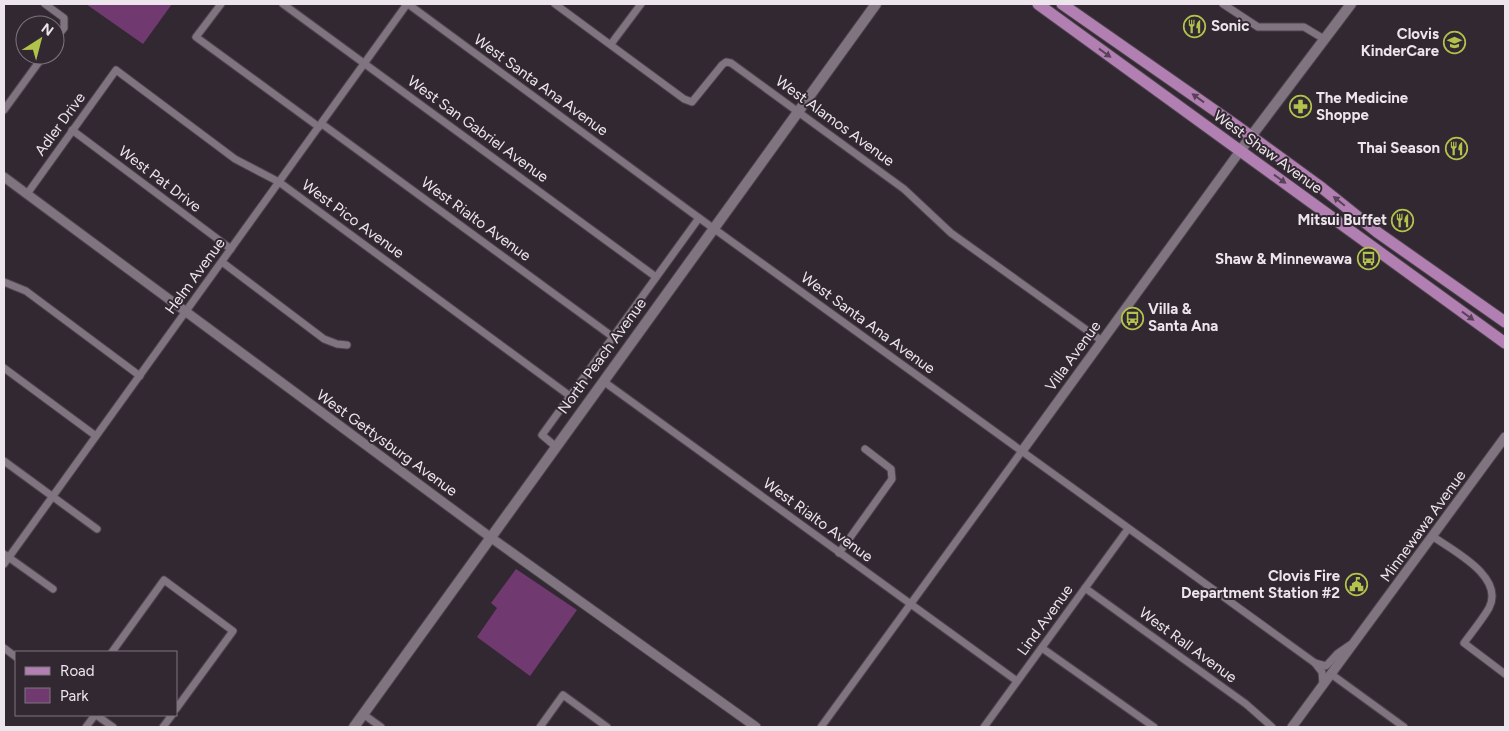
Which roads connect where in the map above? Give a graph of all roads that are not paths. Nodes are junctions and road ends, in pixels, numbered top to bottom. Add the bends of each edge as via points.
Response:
1 (45, 4) edge
2 (220, 4) edge
3 (283, 4) edge
4 (408, 4) edge
5 (555, 4) edge
6 (641, 4) edge
7 (876, 4) edge
8 (1038, 4) edge
9 (1049, 4) edge
10 (1062, 4) edge
11 (1223, 4) edge
12 (1351, 4) edge
13 (60, 15) edge
14 (1095, 28) junction
15 (1324, 39) junction
16 (611, 44) junction
17 (366, 64) junction
18 (37, 65) edge
19 (116, 70) joint
20 (4, 110) edge
21 (798, 112) junction
22 (320, 126) junction
23 (72, 130) junction
24 (1251, 137) junction
25 (1240, 151) junction
26 (4, 177) edge
27 (279, 182) junction
28 (27, 194) junction
29 (699, 218) junction
30 (1337, 220) junction
31 (712, 228) junction
32 (1401, 248) junction
33 (231, 249) junction
34 (222, 262) junction
35 (1396, 262) junction
36 (656, 277) junction
37 (4, 282) edge
38 (1471, 298) junction
39 (186, 311) junction
40 (1505, 322) edge
41 (614, 337) junction
42 (1102, 341) junction
43 (1505, 343) edge
44 (347, 345) dead end
45 (4, 368) edge
46 (140, 376) junction
47 (603, 381) junction
48 (570, 396) junction
49 (96, 436) junction
50 (1505, 437) edge
51 (555, 446) junction
52 (865, 449) dead end
53 (1022, 452) junction
54 (4, 461) edge
55 (52, 496) junction
56 (97, 528) dead end
57 (1128, 528) junction
58 (1432, 536) junction
59 (490, 537) junction
60 (839, 553) junction
61 (5, 558) edge
62 (1085, 588) junction
63 (53, 590) dead end
64 (910, 604) junction
65 (1354, 642) junction
66 (4, 648) edge
67 (1042, 648) junction
68 (113, 651) edge
69 (15, 656) edge
70 (1314, 663) junction
71 (1331, 674) junction
72 (1505, 674) edge
73 (1017, 681) junction
74 (1323, 685) junction
75 (178, 706) edge
76 (363, 714) junction
77 (94, 716) edge
78 (96, 716) edge
79 (171, 716) edge
80 (86, 727) edge
81 (112, 727) edge
82 (163, 727) edge
83 (354, 727) edge
84 (381, 727) edge
85 (540, 727) edge
86 (607, 727) edge
87 (756, 727) edge
88 (821, 727) edge
89 (984, 727) edge
90 (1154, 727) edge
91 (1272, 727) edge
92 (1292, 727) edge
93 (1404, 727) edge

1 - 13 street
2 - 22 street, West Rialto Avenue via 196,38
3 - 17 street, West San Gabriel Avenue
4 - 17 street, Helm Avenue
4 - 29 street, West Santa Ana Avenue
5 - 16 street, West Alamos Avenue
6 - 16 street
7 - 21 main road, North Peach Avenue
8 -> 25 main road, West Shaw Avenue
9 - 14 main road via 1082,28
10 - 14 main road, West Shaw Avenue
11 - 15 street via 1255,26 1304,27
12 - 15 main road, Villa Avenue
24 -> 14 main road, West Shaw Avenue
15 - 24 main road, Villa Avenue
16 - 21 street, West Alamos Avenue via 684,100 692,102 726,62 732,63
17 - 22 street, Helm Avenue
17 - 36 street, West San Gabriel Avenue
18 - 20 street
19 - 23 street, Adler Drive
19 - 27 street, West Pico Avenue via 235,158
21 - 31 main road, North Peach Avenue
21 - 42 street, West Alamos Avenue via 904,189 951,233
22 - 27 street, Helm Avenue
22 - 41 street, West Rialto Avenue
23 - 28 street, Adler Drive
23 - 33 street, West Pat Drive
24 - 25 main road, Villa Avenue
32 -> 24 main road, West Shaw Avenue
25 -> 30 main road, West Shaw Avenue
25 - 42 street, Villa Avenue
26 - 28 street, West Gettysburg Avenue
27 - 33 street, Helm Avenue
27 - 48 street, West Pico Avenue
28 - 39 street, West Gettysburg Avenue
29 - 31 street, West Santa Ana Avenue
29 - 36 street
30 - 32 main road via 1348,219 1392,251 1398,252
30 - 35 main road, West Shaw Avenue
31 - 47 main road, North Peach Avenue
31 - 53 street, West Santa Ana Avenue
32 - 38 main road, West Shaw Avenue
33 - 34 street, Helm Avenue
34 - 39 street, Helm Avenue
34 - 44 street via 324,339
35 - 38 main road via 1406,261 1459,298
35 -> 43 main road, West Shaw Avenue
36 - 41 street
37 - 46 street via 26,292
38 - 40 main road, West Shaw Avenue
39 - 46 street, Helm Avenue
39 - 59 street, West Gettysburg Avenue
41 - 48 street
42 - 53 street, Villa Avenue
45 - 49 street
46 - 49 street, Helm Avenue
47 - 51 main road, North Peach Avenue
47 - 60 street, West Rialto Avenue
48 - 51 street via 542,435
49 - 55 street, Helm Avenue
50 - 58 street, Minnewawa Avenue
51 - 59 main road, North Peach Avenue
52 - 60 street via 891,469 892,479
53 - 57 street, West Santa Ana Avenue
53 - 64 street, Villa Avenue
54 - 55 street
55 - 56 street
55 - 61 street, Helm Avenue
57 - 62 street, Lind Avenue
57 - 70 street, West Santa Ana Avenue
58 - 65 street, Minnewawa Avenue
58 - 72 street via 1489,580 1493,593 1489,608 1464,643
59 - 76 main road, North Peach Avenue
59 - 87 street, West Gettysburg Avenue
60 - 64 street, West Rialto Avenue
61 - 63 street
62 - 67 street, Lind Avenue
62 - 91 street, West Rall Avenue via 1246,704
64 - 73 street, West Rialto Avenue
64 - 88 street, Villa Avenue
65 - 70 street via 1336,654 1326,666
65 - 71 street, Minnewawa Avenue
66 - 69 street
67 - 73 street, Lind Avenue
67 - 90 street
68 - 75 street via 164,580 233,630
70 - 74 street via 1322,672
71 - 74 street, Minnewawa Avenue
71 - 93 street
73 - 89 street, Lind Avenue
74 - 92 street, Minnewawa Avenue
76 - 83 main road, North Peach Avenue
76 - 84 street
77 - 80 street
78 - 81 street
79 - 82 street
85 - 86 street via 563,695

